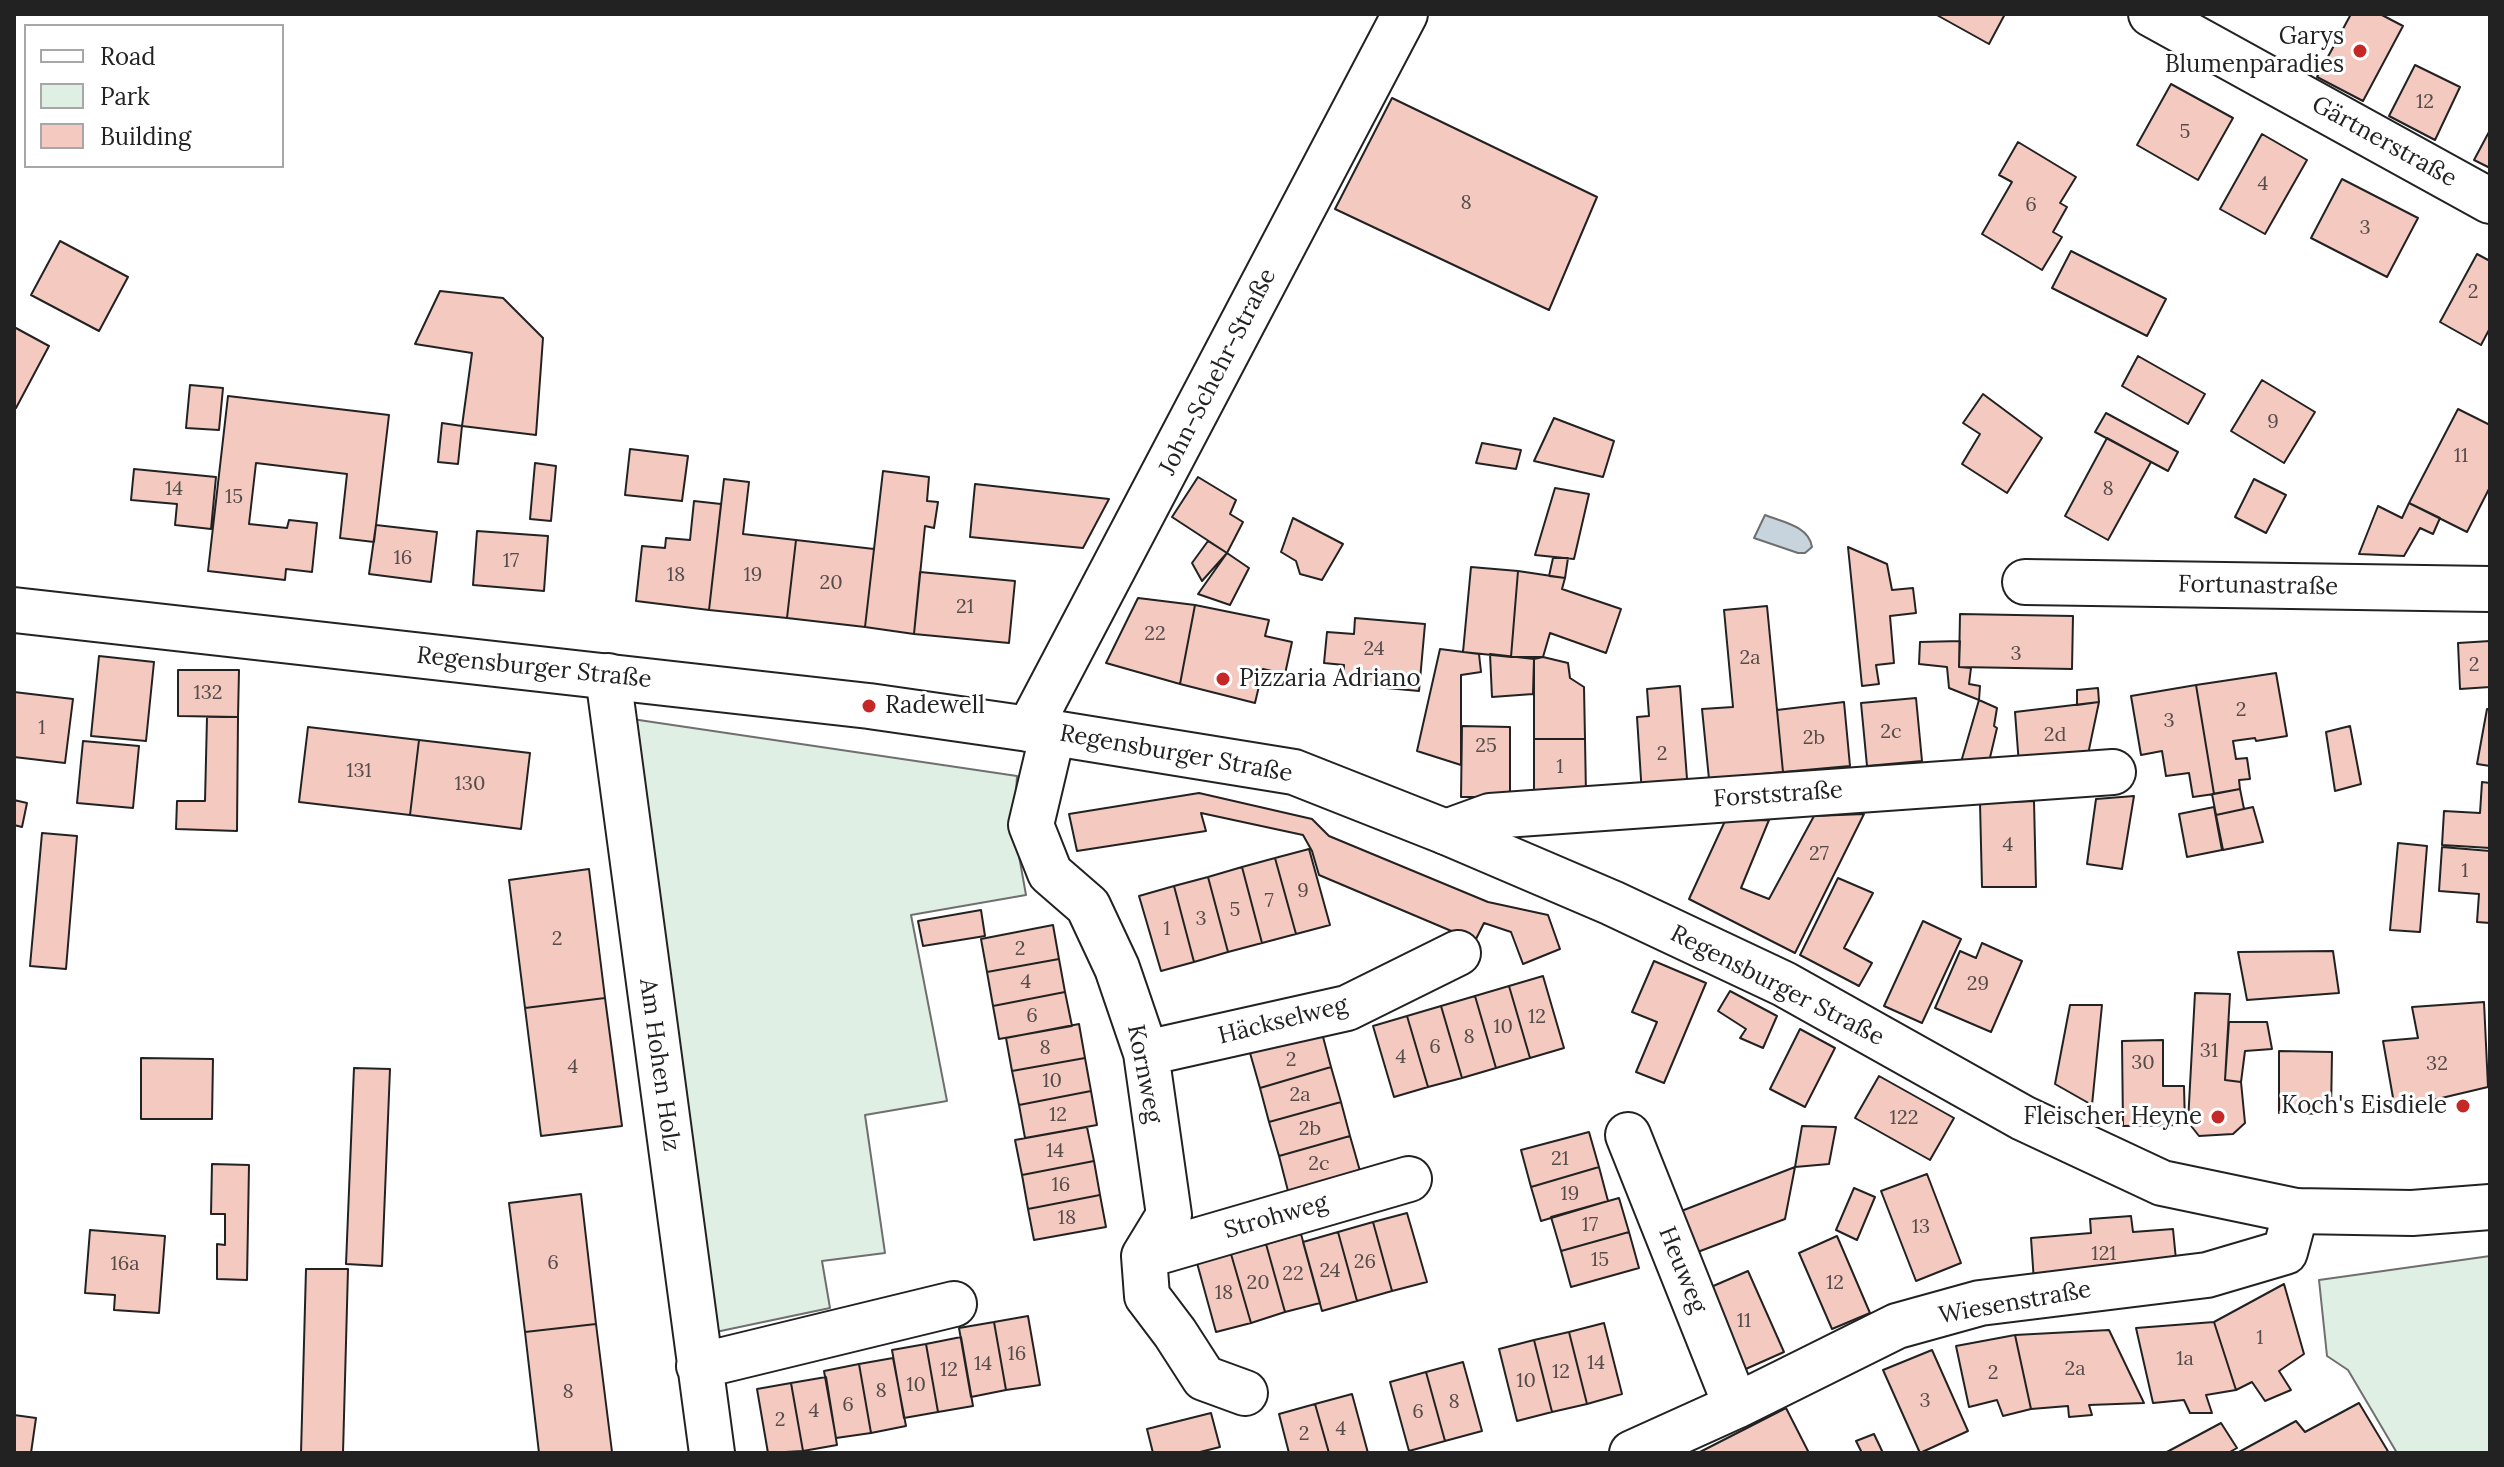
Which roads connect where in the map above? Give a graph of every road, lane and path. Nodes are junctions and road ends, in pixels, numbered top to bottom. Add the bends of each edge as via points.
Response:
1 (1405, 14) edge
2 (2151, 14) edge
3 (2490, 201) edge
4 (2025, 582) dead end
5 (2490, 589) edge
6 (14, 610) edge
7 (608, 676) junction
8 (1041, 730) junction
9 (2113, 772) dead end
10 (1446, 832) junction
11 (1458, 953) dead end
12 (1146, 1053) junction
13 (1628, 1135) dead end
14 (1409, 1179) dead end
15 (2490, 1207) edge
16 (2296, 1211) junction
17 (1144, 1256) junction
18 (954, 1304) dead end
19 (699, 1366) junction
20 (1245, 1393) dead end
21 (1736, 1406) junction
22 (712, 1453) edge
23 (1632, 1453) edge

1 - 8 street, John-Schehr-Straße
2 - 3 street, Gärtnerstraße
4 - 5 street, Fortunastraße
6 - 7 street, Regensburger Straße
7 - 8 street, Regensburger Straße
7 - 19 street, Am Hohen Holz
8 - 10 street, Regensburger Straße via 1294,772
8 - 12 street, Kornweg via 1031,825 1050,873 1088,906 1117,968
9 - 10 street, Forststraße via 1490,816
10 - 16 street, Regensburger Straße via 1784,984 2023,1118 2162,1183
11 - 12 street, Häckselweg via 1347,1008
12 - 17 street, Kornweg via 1169,1215
13 - 21 street, Heuweg
14 - 17 street, Strohweg
15 - 16 street, Regensburger Straße via 2412,1213
16 - 21 street, Wiesenstraße via 2285,1252 2207,1275 1980,1303 1897,1326
17 - 20 street via 1147,1296 1204,1378
18 - 19 street
19 - 22 street, Am Hohen Holz
21 - 23 street, Wiesenstraße

